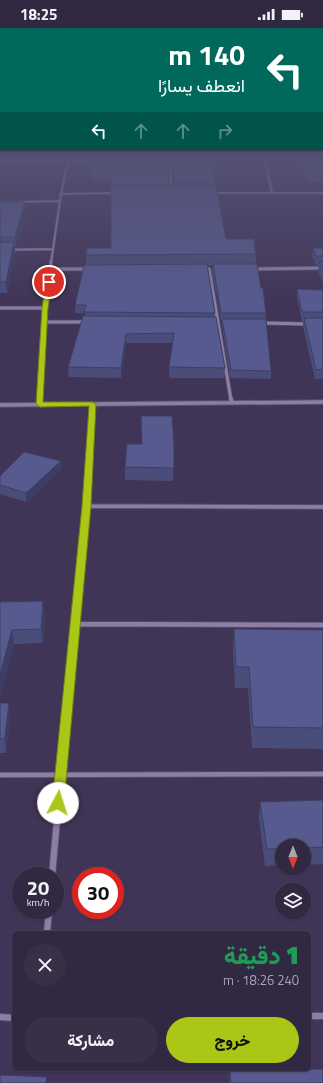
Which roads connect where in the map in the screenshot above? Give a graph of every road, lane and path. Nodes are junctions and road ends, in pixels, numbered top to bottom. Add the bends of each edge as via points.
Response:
1 (59, 205) edge
2 (53, 249) junction
3 (0, 250) edge
4 (323, 268) edge
5 (51, 269) junction
6 (90, 269) edge
7 (201, 269) edge
8 (209, 269) junction
9 (217, 269) edge
10 (247, 269) edge
11 (0, 308) edge
12 (45, 308) junction
13 (45, 322) junction
14 (92, 322) edge
15 (211, 323) edge
16 (219, 323) junction
17 (226, 323) edge
18 (256, 323) edge
19 (316, 324) edge
20 (323, 402) edge
21 (232, 403) junction
22 (40, 404) junction
23 (92, 404) junction
24 (0, 405) edge
25 (86, 506) junction
26 (323, 507) edge
27 (75, 624) junction
28 (323, 625) edge
29 (60, 774) junction
30 (323, 774) edge
31 (0, 775) edge
32 (53, 867) edge
33 (48, 919) edge
34 (47, 931) edge
35 (311, 1016) edge
36 (323, 1016) edge
37 (0, 1017) edge
38 (12, 1018) edge

1 - 2 street
2 - 3 street
2 - 5 street
4 - 10 street
5 - 6 street
5 - 12 street
7 - 8 street
8 - 9 street
8 - 16 street
11 - 12 street
12 - 13 street
13 - 14 street
13 - 22 street
15 - 16 street
16 - 17 street
16 - 21 street
18 - 19 street
20 - 21 street
21 - 23 street
22 - 23 street
22 - 24 street
23 - 25 street
25 - 26 street
25 - 27 street
27 - 28 street
27 - 29 street
29 - 30 street
29 - 31 street
29 - 32 street
33 - 34 street
35 - 36 street
37 - 38 street

